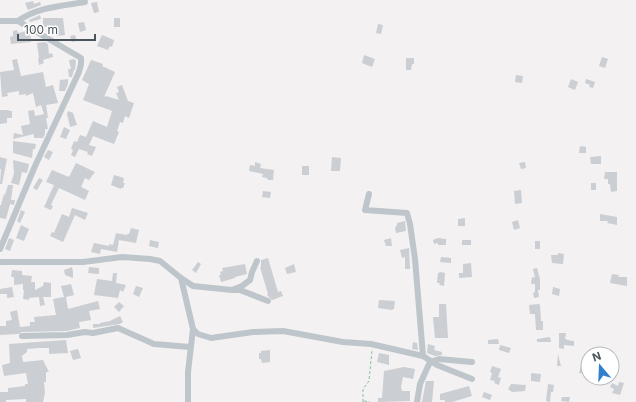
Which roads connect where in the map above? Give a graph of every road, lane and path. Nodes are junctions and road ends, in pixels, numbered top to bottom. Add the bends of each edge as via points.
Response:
1 (85, 2) dead end
2 (0, 21) edge
3 (18, 21) junction
4 (369, 194) dead end
5 (0, 250) edge
6 (257, 261) dead end
7 (0, 262) edge
8 (181, 278) junction
9 (232, 290) junction
10 (268, 301) dead end
11 (193, 329) junction
12 (22, 336) dead end
13 (371, 344) junction
14 (190, 347) junction
15 (423, 356) junction
16 (430, 362) junction
17 (472, 362) dead end
18 (472, 379) dead end
19 (363, 401) edge
20 (188, 402) edge
21 (370, 402) edge
22 (417, 402) edge

1 - 3 street via 40,10
2 - 3 street
3 - 5 street via 81,58 81,64
4 - 15 street via 365,210 407,213 417,279
6 - 9 street via 250,280
7 - 8 street via 83,262 122,257 150,258 160,261
8 - 9 street via 193,286
8 - 11 street
9 - 10 street via 240,290
11 - 13 street via 198,334 211,338 283,331 343,342
11 - 14 street
12 - 14 street via 93,333 118,328 154,344
13 - 15 street
13 - 19 path via 371,365
14 - 20 street
15 - 16 street
16 - 17 street via 439,359
16 - 18 street
16 - 22 street via 420,384
19 - 21 path

